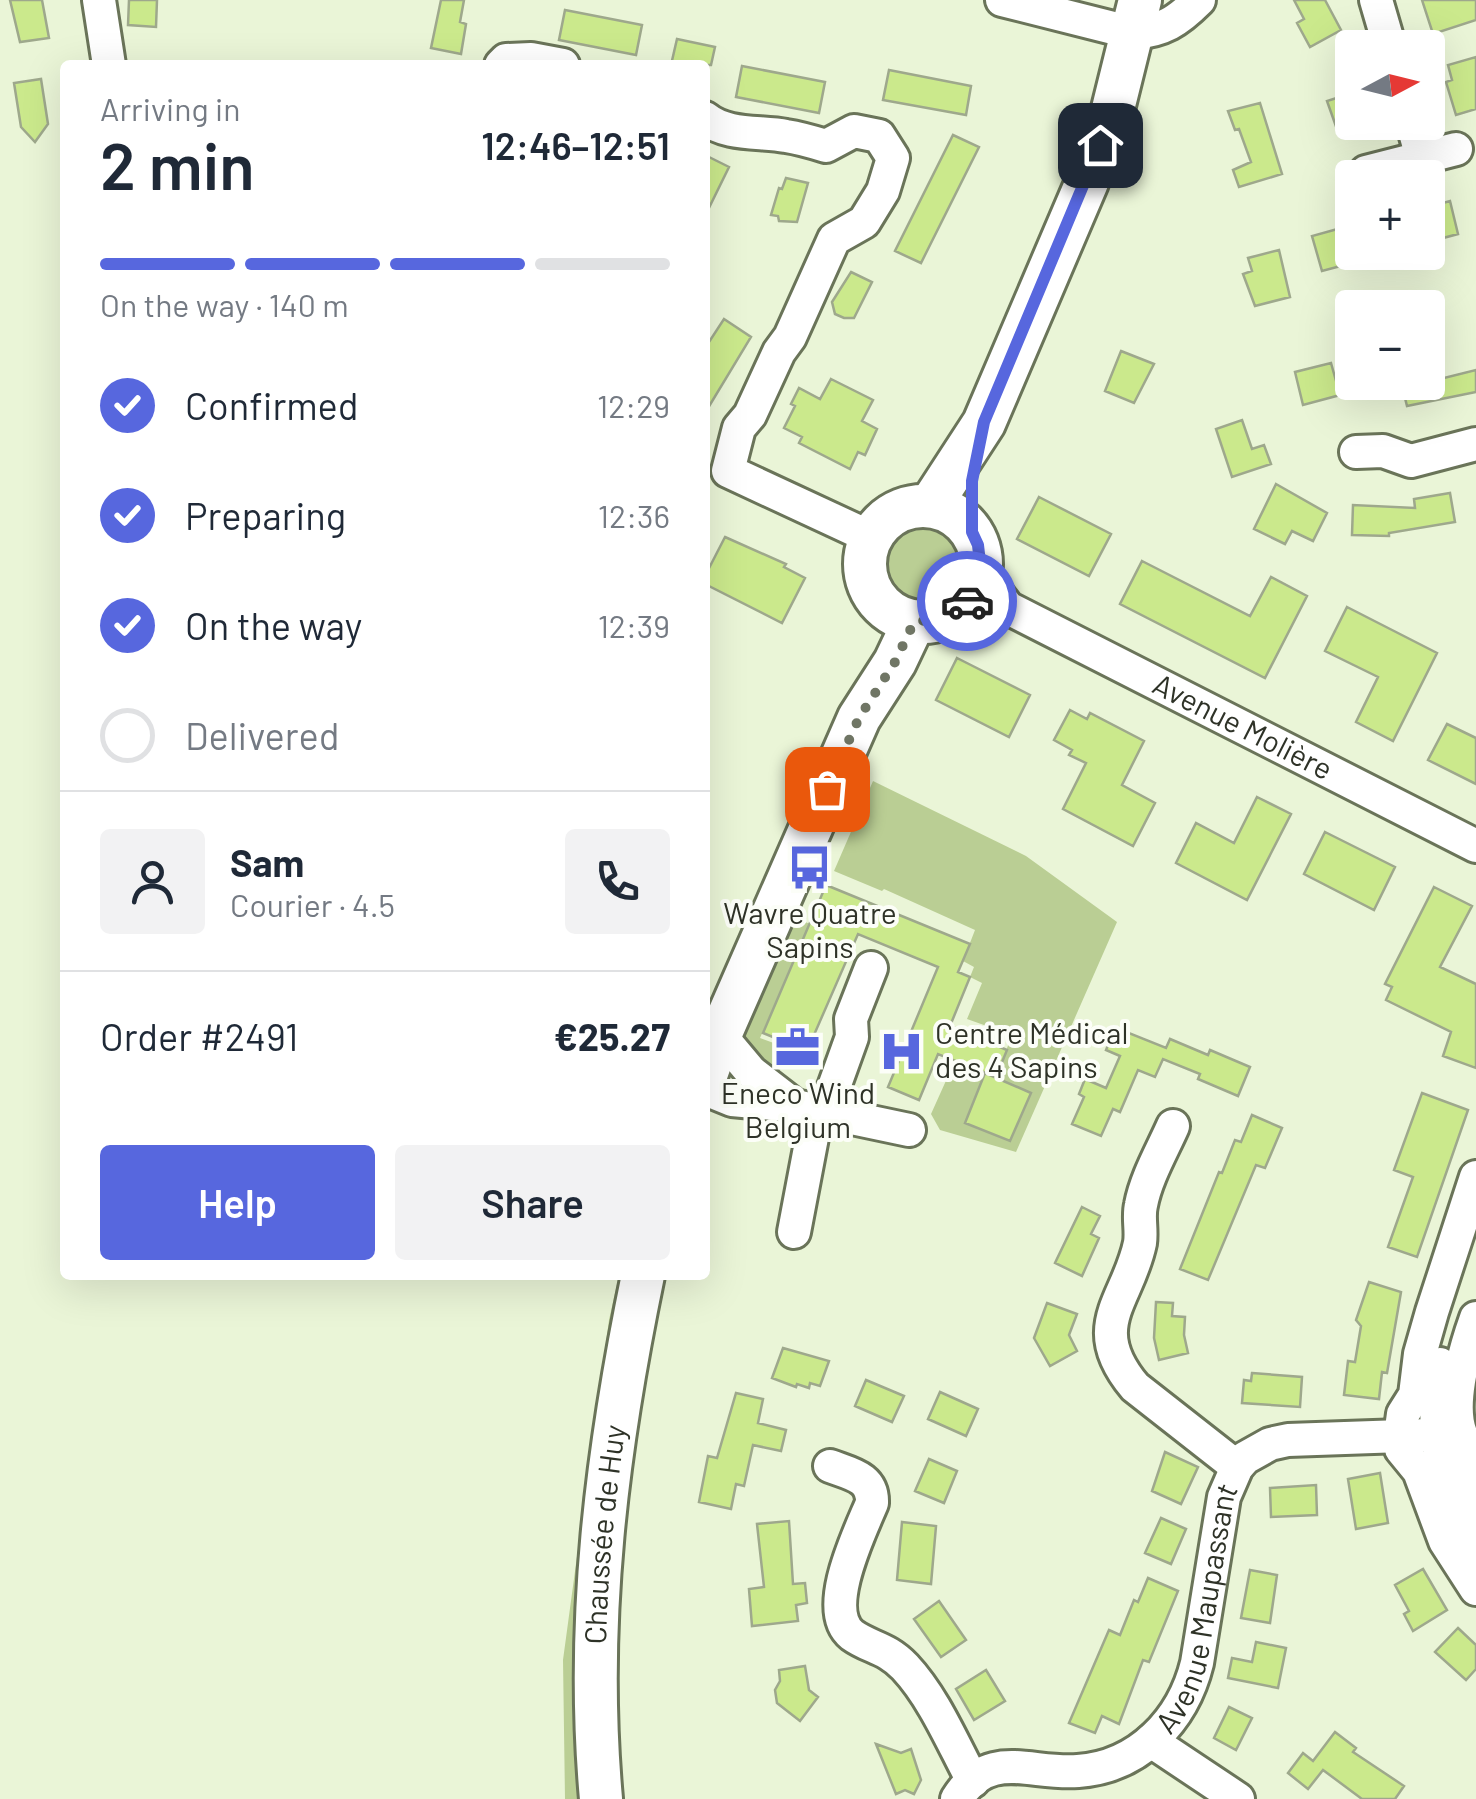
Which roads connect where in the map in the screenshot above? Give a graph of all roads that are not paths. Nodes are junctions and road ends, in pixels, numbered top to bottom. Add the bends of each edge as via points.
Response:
1 (99, 0) edge
2 (1002, 0) edge
3 (1199, 0) edge
4 (1376, 0) edge
5 (1137, 17) edge
6 (1385, 30) edge
7 (108, 60) edge
8 (506, 60) edge
9 (536, 60) edge
10 (710, 120) edge
11 (1417, 140) edge
12 (1456, 149) dead end
13 (1422, 157) junction
14 (1411, 160) edge
15 (984, 422) junction
16 (1476, 444) edge
17 (1356, 452) dead end
18 (930, 506) junction
19 (854, 531) junction
20 (976, 552) junction
21 (1008, 608) junction
22 (958, 610) junction
23 (899, 615) junction
24 (1475, 842) edge
25 (871, 968) dead end
26 (720, 1035) junction
27 (710, 1064) edge
28 (710, 1091) edge
29 (812, 1110) junction
30 (1173, 1126) dead end
31 (910, 1130) dead end
32 (1476, 1179) edge
33 (794, 1232) dead end
34 (1476, 1250) edge
35 (642, 1280) edge
36 (1476, 1318) edge
37 (1448, 1434) junction
38 (1400, 1436) junction
39 (830, 1466) dead end
40 (1236, 1468) junction
41 (1476, 1504) edge
42 (1476, 1550) edge
43 (1476, 1589) edge
44 (1151, 1741) junction
45 (965, 1790) edge
46 (601, 1799) edge
47 (1238, 1799) edge

1 - 7 street
2 - 5 street
3 - 5 street via 1176,23 1152,32
4 - 6 street
5 - 15 main road via 1087,182
8 - 9 street
10 - 19 street via 737,132 826,146 854,130 879,136 893,158 864,222 834,239 739,428 728,471
11 - 13 street
12 - 13 street
13 - 14 street
15 - 18 main road
15 - 20 main road via 972,481
16 - 17 street via 1411,461
18 - 19 main road via 901,510
18 - 20 main road via 947,510
19 - 23 main road via 868,584
20 - 21 street, Avenue Molière
20 - 22 main road via 969,600
21 - 22 street, Avenue Molière
21 - 24 street, Avenue Molière via 1216,729 1264,724 1434,840
22 - 23 main road via 930,622
23 - 26 main road via 895,662 859,718
25 - 29 street via 851,1019 852,1037
26 - 27 main road
26 - 29 street via 751,1072
28 - 29 street
29 - 31 street
29 - 33 street
30 - 40 street via 1143,1196 1138,1249 1114,1310 1113,1345 1142,1394
32 - 38 street
34 - 37 street via 1440,1366 1434,1413
35 - 46 main road, Chaussée de Huy via 600,1539 595,1652
36 - 37 street
37 - 38 street, Avenue Maupassant
37 - 41 street via 1466,1443 1464,1464
37 - 42 street via 1453,1502
38 - 40 street, Avenue Maupassant via 1282,1441 1257,1449
38 - 43 street via 1444,1541
39 - 45 street via 866,1480 873,1492 847,1566 844,1626 907,1669
40 - 44 street, Avenue Maupassant via 1224,1497 1191,1685
44 - 45 street, Avenue Maupassant via 1080,1772 999,1767
44 - 47 street

